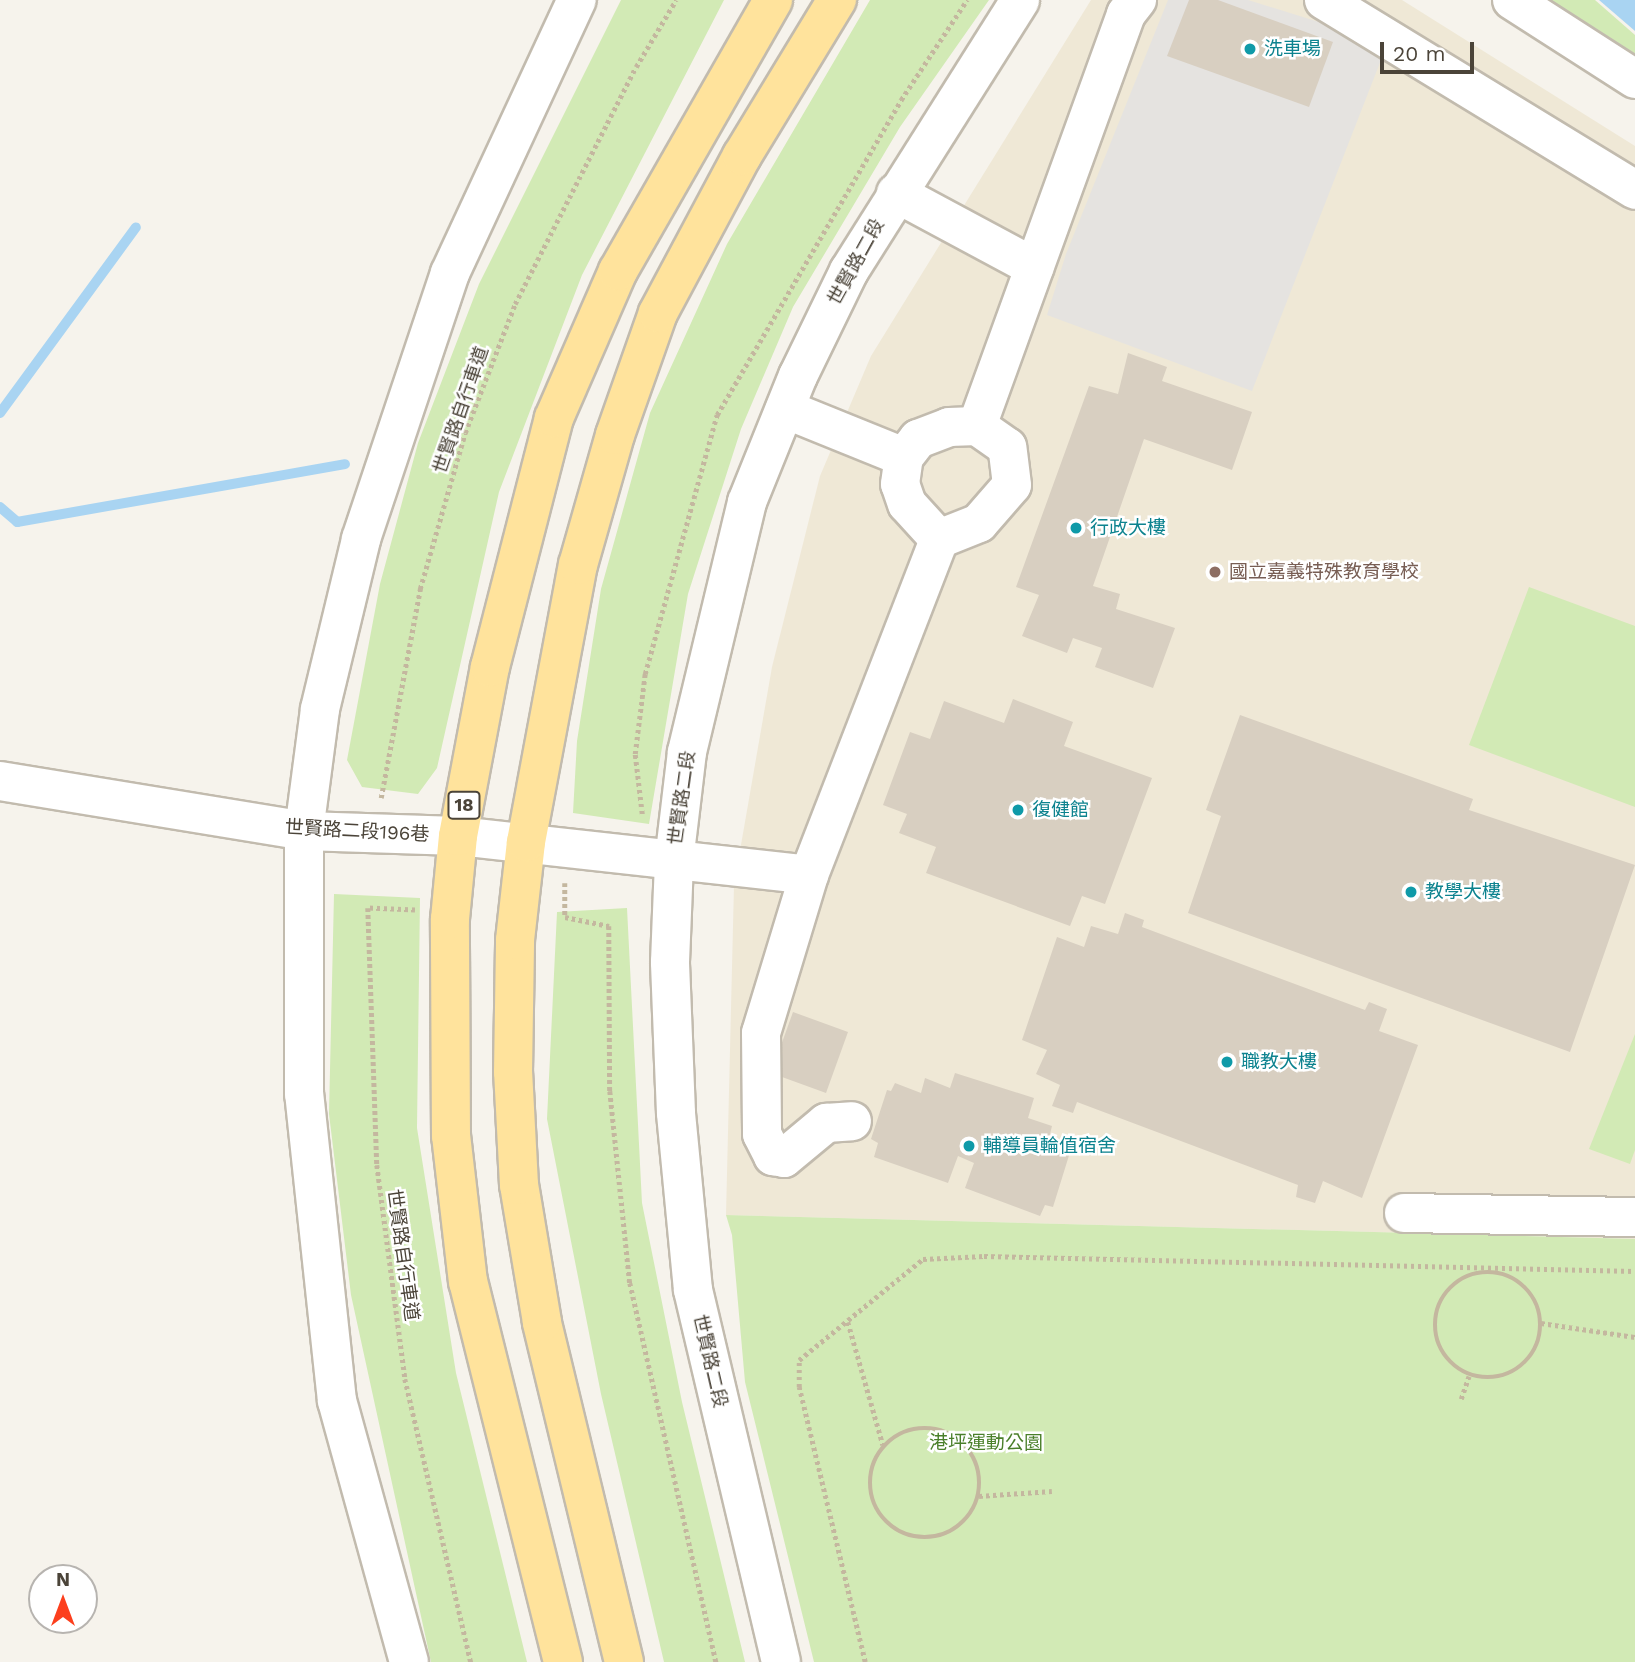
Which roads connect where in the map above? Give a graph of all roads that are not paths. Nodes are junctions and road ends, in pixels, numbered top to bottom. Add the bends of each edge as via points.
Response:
1 (577, 0) edge
2 (773, 0) edge
3 (837, 0) edge
4 (1020, 0) edge
5 (1138, 0) edge
6 (1324, 0) edge
7 (1512, 0) edge
8 (1635, 79) edge
9 (1635, 190) edge
10 (896, 192) junction
11 (1034, 267) junction
12 (785, 409) junction
13 (976, 426) junction
14 (904, 457) junction
15 (939, 539) junction
16 (0, 781) edge
17 (304, 831) junction
18 (458, 836) junction
19 (526, 842) junction
20 (674, 861) junction
21 (809, 876) junction
22 (852, 1121) dead end
23 (1404, 1213) dead end
24 (1635, 1217) edge
25 (409, 1662) edge
26 (563, 1662) edge
27 (624, 1662) edge
28 (781, 1662) edge

1 - 17 street via 450,273 361,539 320,709
2 - 18 main road, 18 via 618,271 554,418 493,655
3 - 19 main road via 742,156 658,313 615,435 578,565
4 - 10 street, 世賢路二段
5 - 11 street via 1126,14
6 - 9 street
7 - 8 street
10 - 11 street
10 - 12 street, 世賢路二段 via 849,271
11 - 13 street
12 - 14 street
12 - 20 street, 世賢路二段 via 747,502 687,752
13 - 14 street via 949,427 918,439
13 - 15 street via 1007,447 1012,485 979,523
14 - 15 street via 900,484 906,504
15 - 21 street
16 - 17 street, 世賢路二段196巷
17 - 18 street, 世賢路二段196巷
17 - 25 street via 304,1094 337,1401
18 - 19 street, 世賢路二段196巷
18 - 26 main road, 18 via 450,919 451,1136 468,1282
19 - 20 street, 世賢路二段196巷
19 - 27 main road via 515,940 513,1072 519,1185 541,1322
20 - 21 street, 世賢路二段196巷
20 - 28 street, 世賢路二段 via 670,962 675,1085 693,1290
21 - 22 street via 761,1033 762,1134 773,1156 784,1158 826,1123
23 - 24 street

